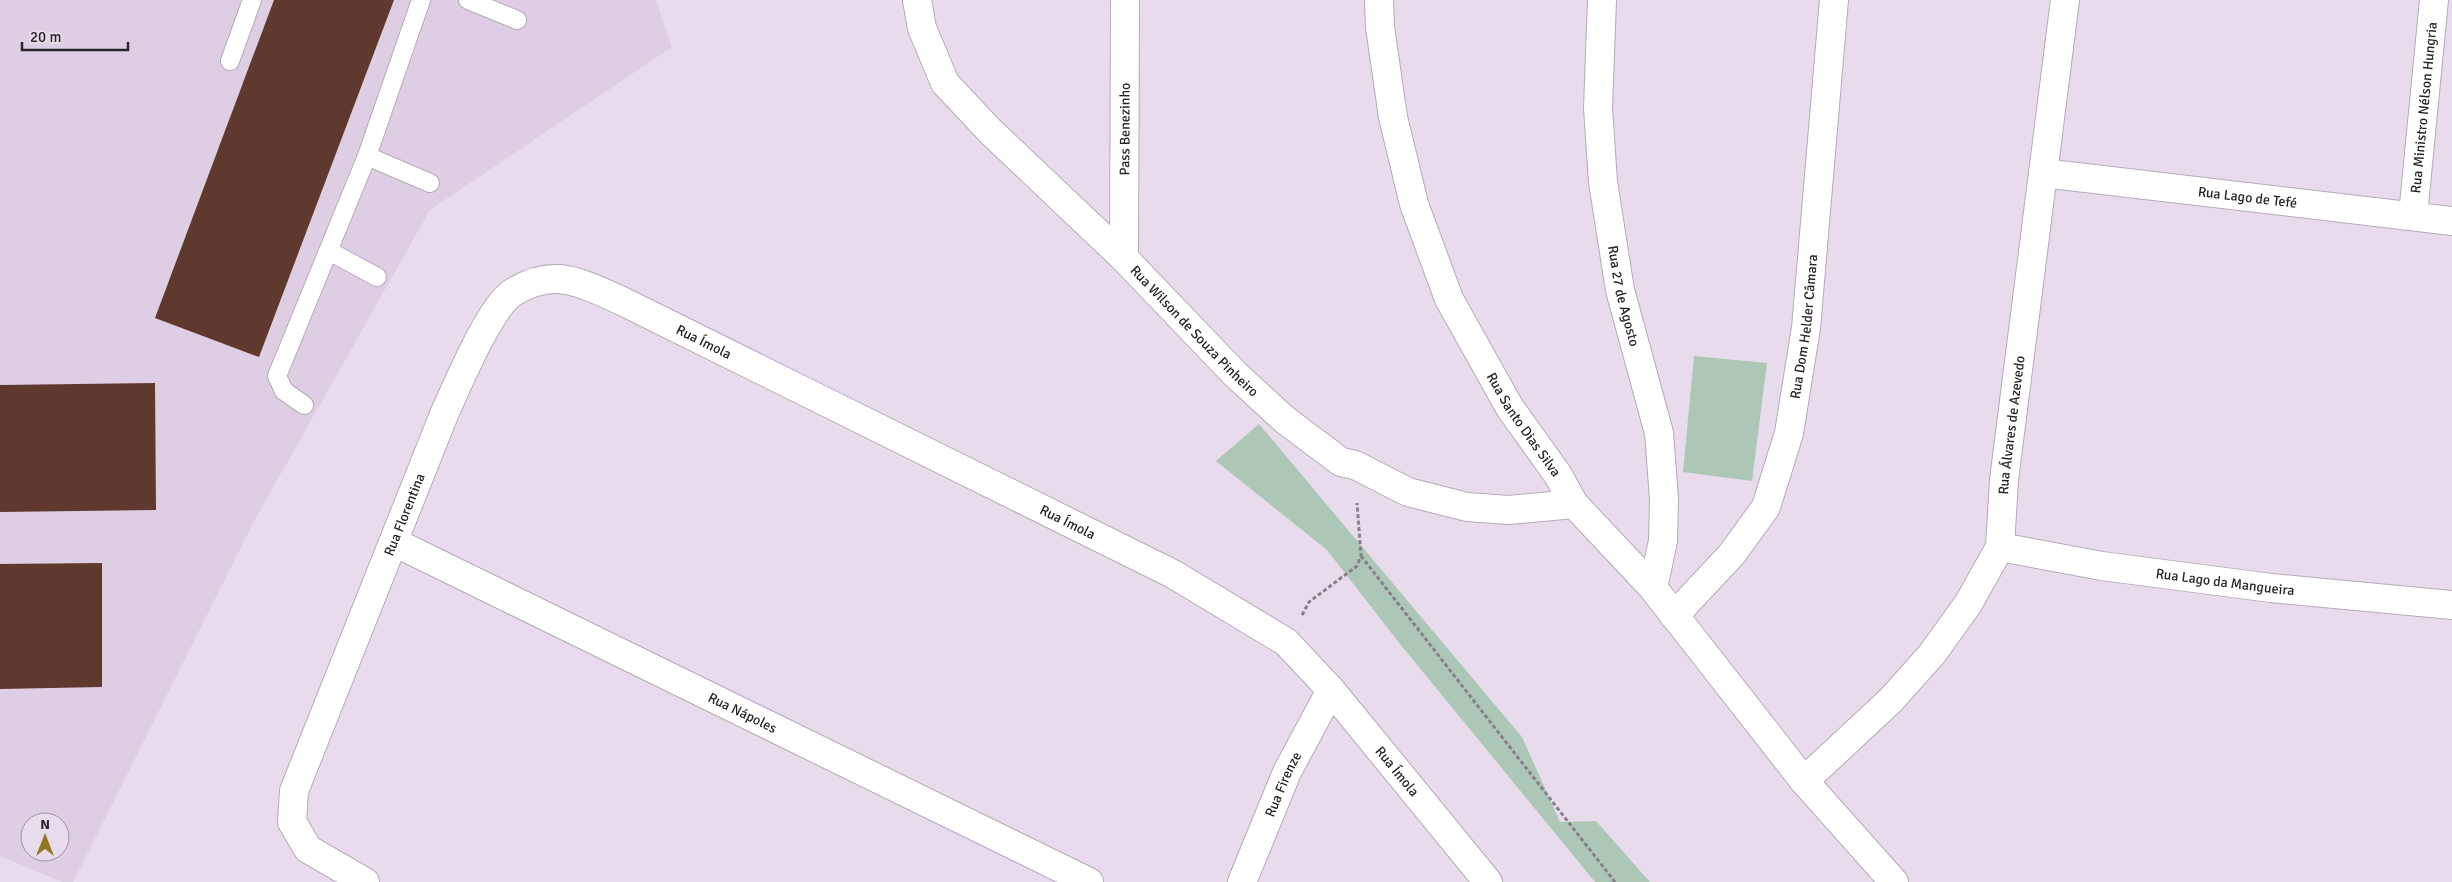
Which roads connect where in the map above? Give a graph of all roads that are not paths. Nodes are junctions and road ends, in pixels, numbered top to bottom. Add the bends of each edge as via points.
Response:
1 (252, 0) edge
2 (421, 0) edge
3 (468, 0) edge
4 (917, 0) edge
5 (1125, 0) edge
6 (1379, 0) edge
7 (1602, 0) edge
8 (1834, 0) edge
9 (2065, 0) edge
10 (2434, 0) edge
11 (517, 20) dead end
12 (230, 61) dead end
13 (367, 156) junction
14 (2043, 173) junction
15 (430, 183) dead end
16 (2413, 215) junction
17 (2452, 221) edge
18 (329, 251) junction
19 (1124, 258) junction
20 (377, 277) dead end
21 (559, 279) joint
22 (304, 405) dead end
23 (1574, 504) junction
24 (394, 542) junction
25 (2000, 547) junction
26 (1653, 588) junction
27 (2452, 605) edge
28 (1674, 616) junction
29 (1331, 690) junction
30 (1804, 780) junction
31 (365, 882) edge
32 (1089, 882) edge
33 (1242, 882) edge
34 (1488, 882) edge
35 (1894, 882) edge

1 - 12 lane
2 - 13 lane
3 - 11 lane
4 - 19 street, Rua Wilson de Souza Pinheiro via 922,28 945,83 990,132
5 - 19 street, Pass Benezinho
6 - 23 street, Rua Santo Dias Silva via 1393,117 1414,204 1448,299 1510,408 1558,475
7 - 26 street, Rua 27 de Agosto via 1598,108 1603,182 1620,290 1659,433 1664,499 1663,541
8 - 28 street, Rua Dom Helder Câmara via 1806,328 1789,433 1766,507 1732,554
9 - 14 street, Rua Álvares de Azevedo
10 - 16 street, Rua Ministro Nélson Hungria
13 - 15 lane
13 - 18 lane
14 - 16 street, Rua Lago de Tefé
14 - 25 street, Rua Álvares de Azevedo via 2004,480
16 - 17 street, Rua Lago de Tefé
18 - 20 lane
18 - 22 lane via 277,376 284,391
19 - 23 street, Rua Wilson de Souza Pinheiro via 1236,374 1285,420 1341,462 1355,465 1408,492 1468,507 1509,510
21 - 24 street, Rua Florentina via 536,281 511,293 492,318 445,412
21 - 29 street, Rua Ímola via 587,286 624,302 1172,574 1286,642
23 - 26 street, Rua Santo Dias Silva
24 - 31 street, Rua Florentina via 294,790 292,822 308,849
24 - 32 street, Rua Nápoles
25 - 27 street, Rua Lago da Mangueira via 2102,566 2271,588
25 - 30 street, Rua Álvares de Azevedo via 1968,604 1932,654 1891,700
26 - 28 street, Rua Santo Dias Silva
28 - 30 street, Rua Santo Dias Silva
29 - 33 street, Rua Firenze via 1287,772
29 - 34 street, Rua Ímola
30 - 35 street, Rua Santo Dias Silva

